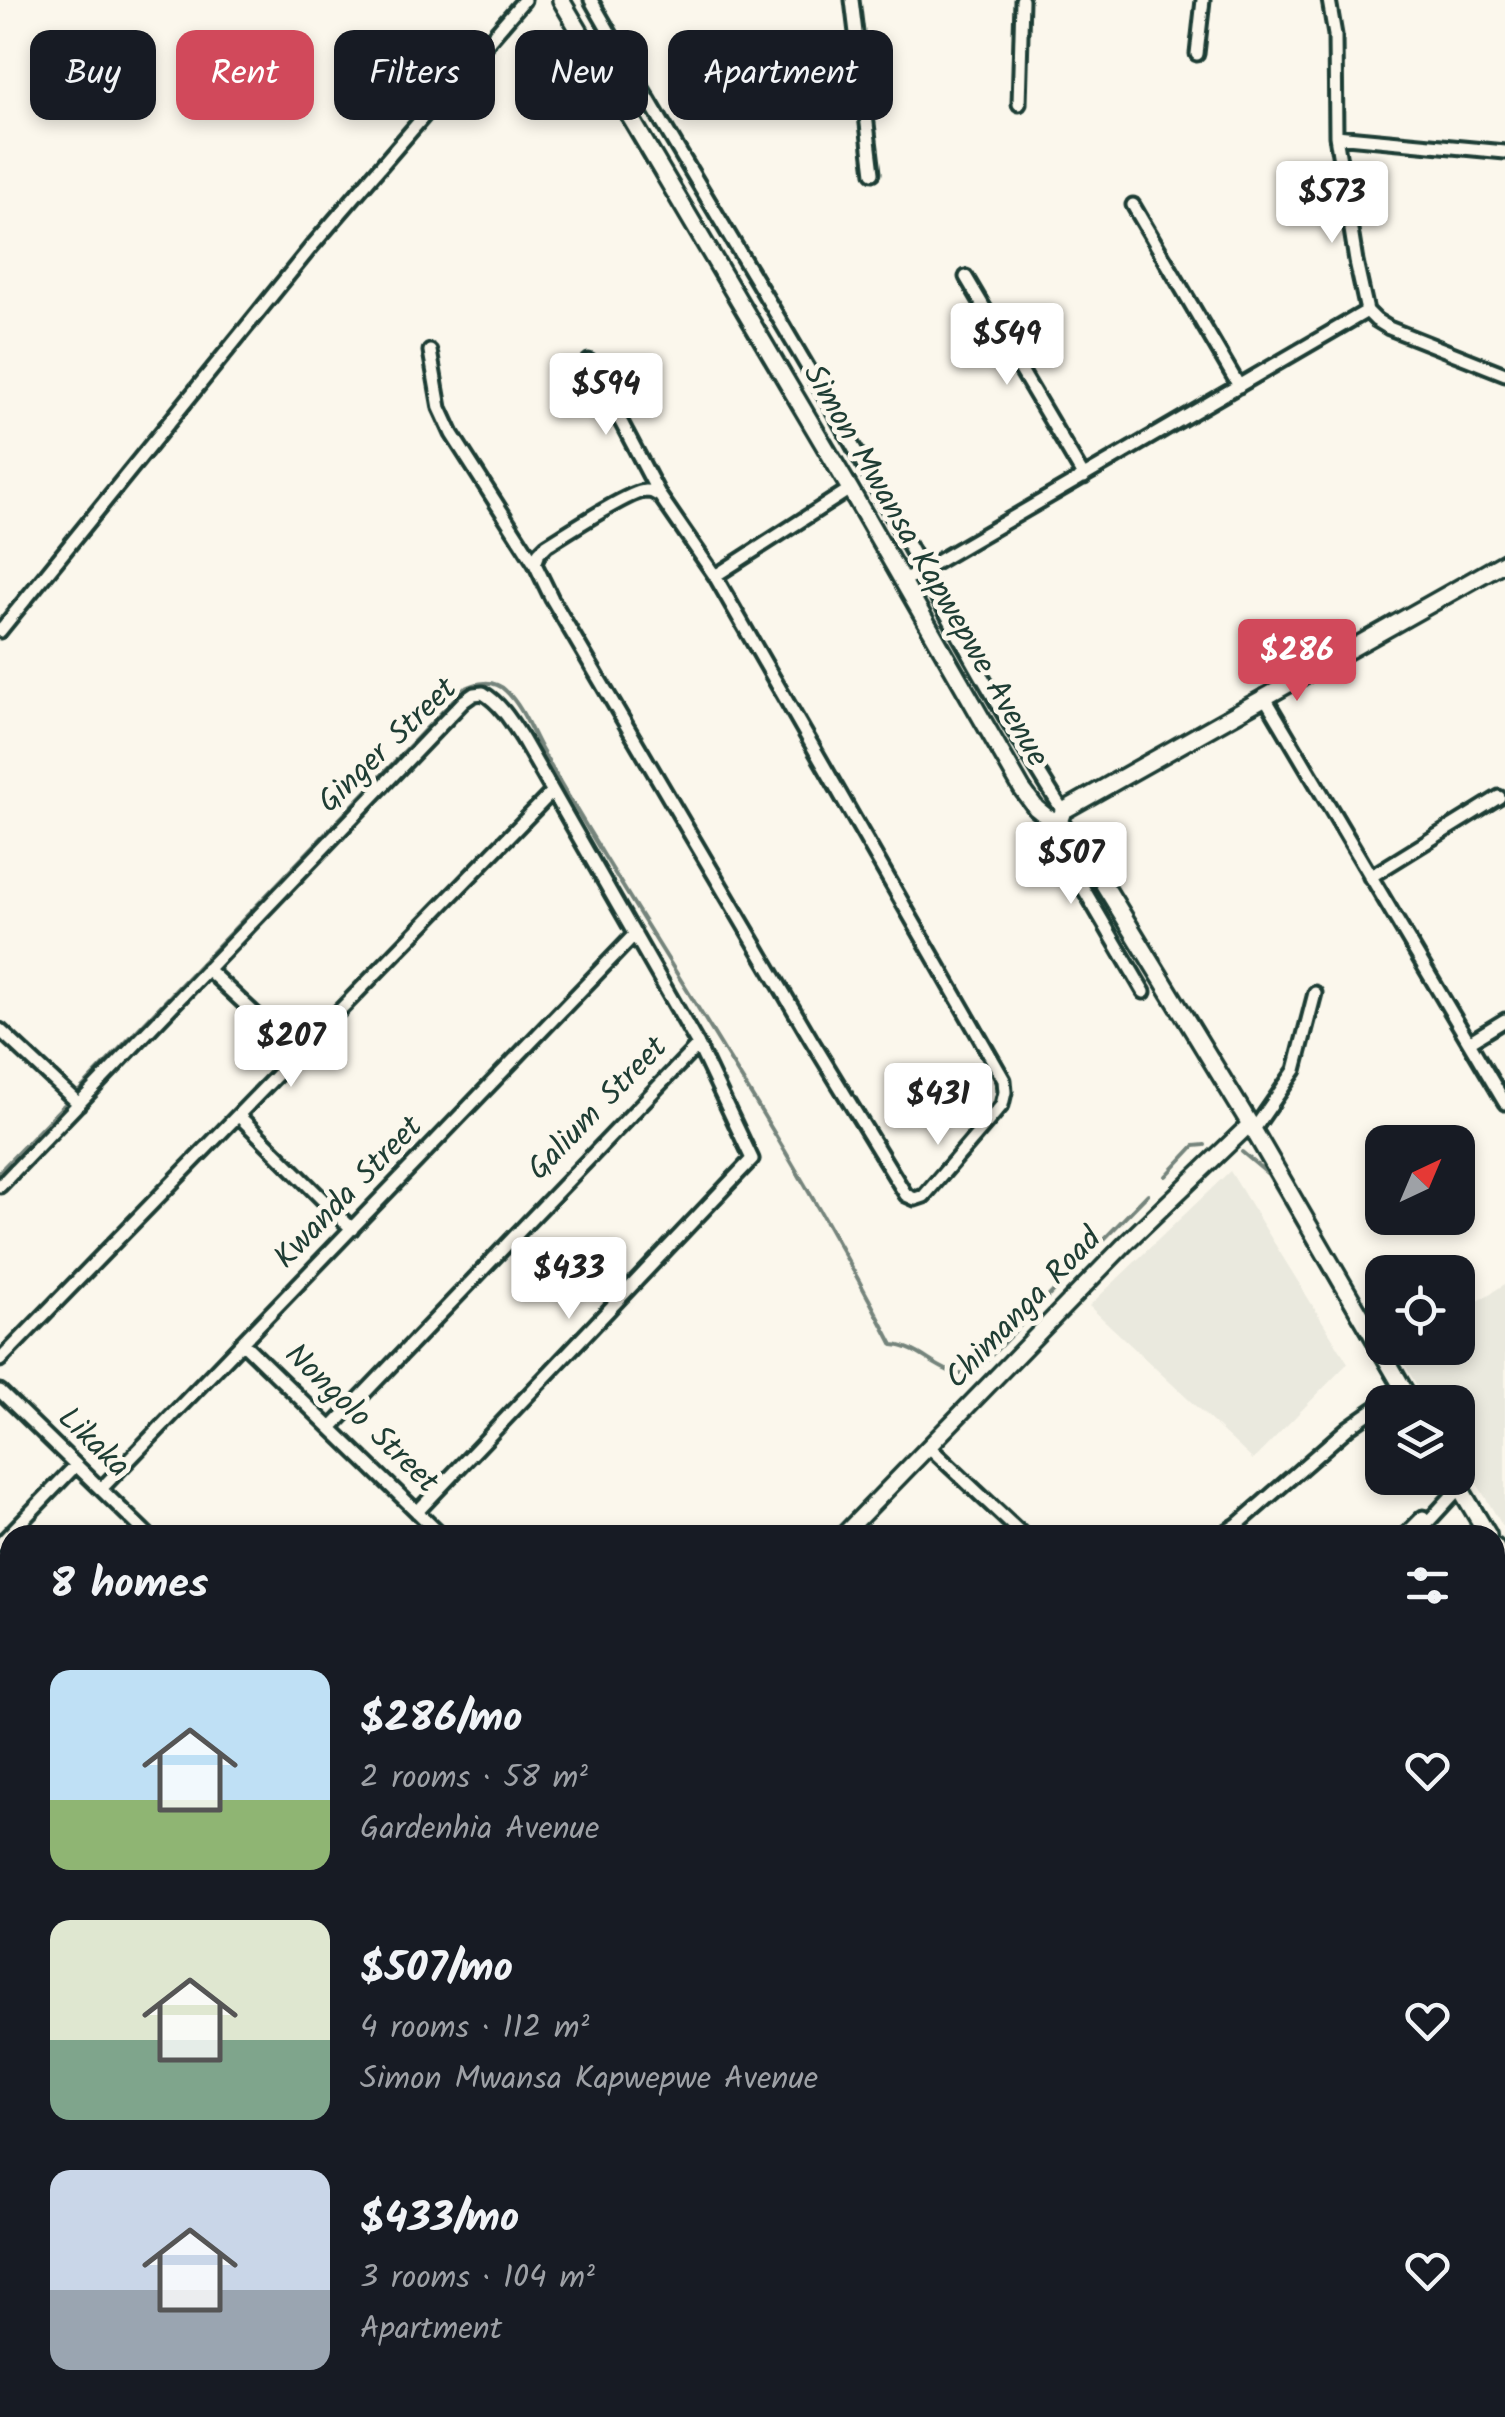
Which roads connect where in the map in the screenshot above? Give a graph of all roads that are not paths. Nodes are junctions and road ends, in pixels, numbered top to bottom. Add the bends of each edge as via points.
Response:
1 (524, 0) edge
2 (561, 0) edge
3 (591, 0) edge
4 (852, 0) edge
5 (1022, 0) edge
6 (1203, 0) edge
7 (1329, 0) edge
8 (1197, 54) dead end
9 (1019, 104) dead end
10 (1336, 136) junction
11 (1505, 152) edge
12 (873, 173) dead end
13 (1133, 206) dead end
14 (741, 255) junction
15 (718, 266) junction
16 (966, 277) dead end
17 (1368, 311) junction
18 (430, 351) dead end
19 (589, 361) dead end
20 (1505, 374) edge
21 (1239, 386) junction
22 (1084, 477) junction
23 (850, 489) junction
24 (660, 496) junction
25 (1505, 562) edge
26 (536, 564) junction
27 (921, 570) junction
28 (714, 576) junction
29 (904, 580) junction
30 (0, 630) edge
31 (1264, 696) junction
32 (552, 792) junction
33 (1499, 797) dead end
34 (1061, 816) junction
35 (1370, 876) junction
36 (635, 934) junction
37 (207, 969) junction
38 (1144, 992) dead end
39 (1315, 993) dead end
40 (1505, 1020) edge
41 (0, 1030) edge
42 (1470, 1042) junction
43 (698, 1045) junction
44 (297, 1053) junction
45 (79, 1104) junction
46 (1505, 1104) edge
47 (239, 1116) junction
48 (1252, 1128) junction
49 (0, 1186) edge
50 (352, 1229) junction
51 (242, 1342) junction
52 (0, 1360) edge
53 (1400, 1385) edge
54 (0, 1391) edge
55 (1365, 1417) edge
56 (330, 1428) junction
57 (929, 1446) junction
58 (76, 1465) junction
59 (101, 1489) junction
60 (1449, 1495) edge
61 (1465, 1495) edge
62 (1443, 1505) junction
63 (417, 1512) junction
64 (18, 1525) edge
65 (138, 1525) edge
66 (431, 1525) edge
67 (853, 1525) edge
68 (1012, 1525) edge
69 (1237, 1525) edge
70 (1415, 1525) edge
71 (1425, 1525) edge
72 (1482, 1525) edge

1 - 30 street via 287,276
2 - 15 main road, Simon Mwansa Kapwepwe Avenue
3 - 14 street
4 - 12 street
5 - 9 street
6 - 8 street
7 - 10 street
10 - 11 street
10 - 17 street
13 - 21 street
14 - 15 street
14 - 27 street
15 - 23 main road, Simon Mwansa Kapwepwe Avenue
16 - 22 street
17 - 20 street via 1389,328
17 - 21 street
18 - 26 street via 452,434
19 - 24 street
21 - 22 street
22 - 27 street
23 - 28 street
23 - 29 main road, Simon Mwansa Kapwepwe Avenue
24 - 26 street via 641,491 627,498 547,545
24 - 28 street
25 - 31 main road
26 - 28 street via 906,1196 924,1196 1002,1105 1004,1080
27 - 29 street
27 - 34 street
29 - 34 main road, Simon Mwansa Kapwepwe Avenue via 1022,789 1047,817
31 - 34 main road
31 - 35 street
32 - 36 street, Ginger Street
32 - 37 street, Ginger Street via 506,713 474,694
32 - 44 street
33 - 35 street
34 - 38 street via 1055,840
34 - 48 main road, Simon Mwansa Kapwepwe Avenue
35 - 42 street
36 - 43 street, Ginger Street
36 - 50 street, Kwanda Street
37 - 44 street
37 - 45 street, Ginger Street
39 - 48 street via 1295,1070
40 - 42 street
41 - 45 street
42 - 46 street
43 - 56 street, Galium Street
43 - 63 street, Ginger Street via 752,1158
44 - 47 street
45 - 49 street, Ginger Street
47 - 50 street
47 - 52 street
48 - 53 main road, Simon Mwansa Kapwepwe Avenue
48 - 57 street, Chimanga Road via 1127,1242
50 - 51 street, Kwanda Street
51 - 56 street, Nongolo Street
51 - 59 street, Kwanda Street
54 - 58 street, Likaka
55 - 69 street
56 - 63 street, Nongolo Street
57 - 67 street, Chimanga Road
57 - 68 street
58 - 59 street, Likaka
58 - 64 street
59 - 65 street, Likaka
60 - 62 street
61 - 72 main road
62 - 70 street
62 - 71 street
63 - 66 street, Nongolo Street

